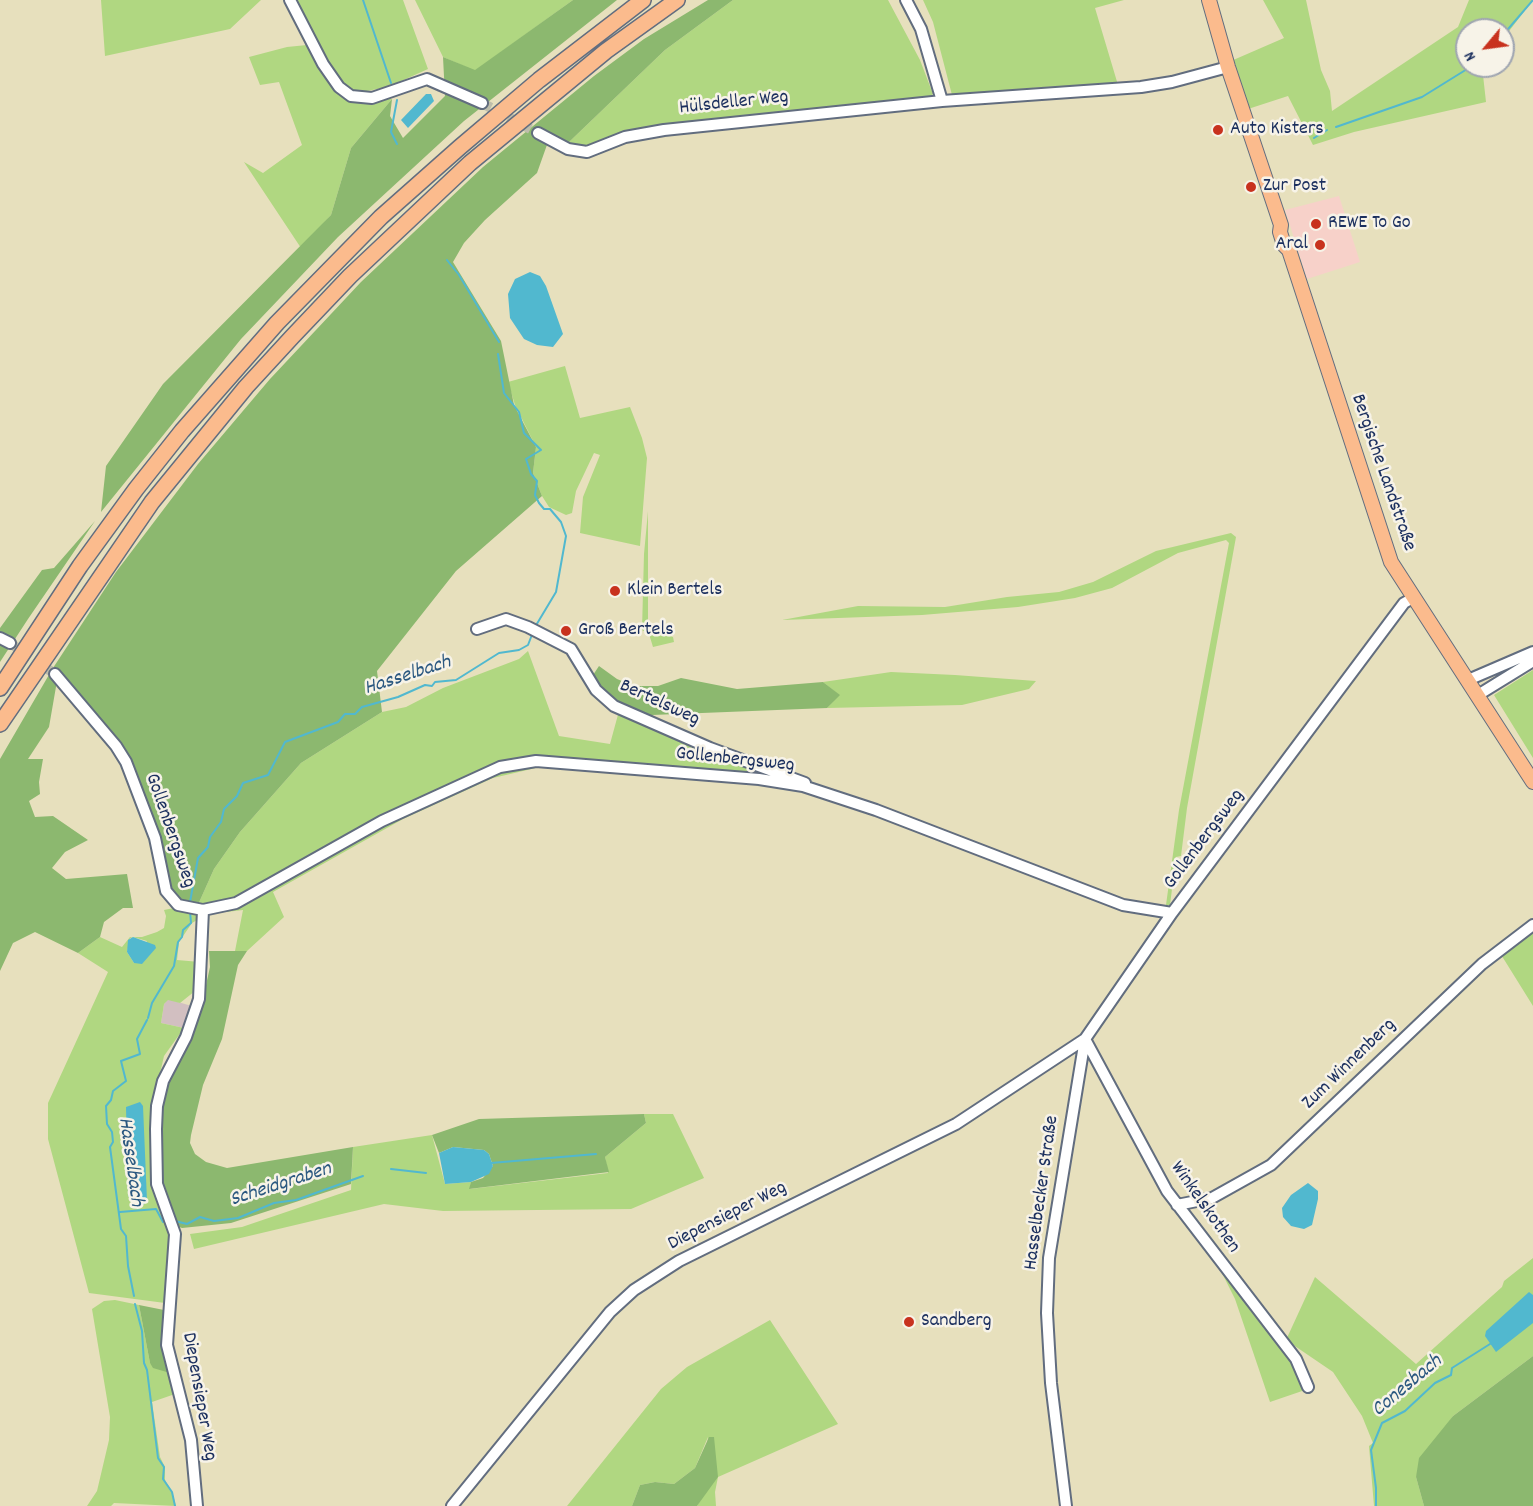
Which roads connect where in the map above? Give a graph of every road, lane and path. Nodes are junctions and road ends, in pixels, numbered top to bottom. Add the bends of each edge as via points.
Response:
1 (290, 0) edge
2 (644, 0) edge
3 (677, 0) edge
4 (906, 0) edge
5 (1209, 0) edge
6 (1228, 67) junction
7 (942, 101) junction
8 (482, 103) tunnel mouth
9 (538, 133) tunnel mouth
10 (1413, 598) junction
11 (477, 629) dead end
12 (1533, 652) edge
13 (1533, 661) edge
14 (55, 674) tunnel mouth
15 (1468, 680) junction
16 (0, 688) edge
17 (1478, 695) junction
18 (0, 724) edge
19 (1533, 782) edge
20 (815, 790) junction
21 (200, 909) junction
22 (1172, 913) junction
23 (1533, 925) edge
24 (1085, 1038) junction
25 (1177, 1205) junction
26 (1308, 1387) dead end
27 (196, 1506) edge
28 (452, 1506) edge
29 (1065, 1506) edge

1 - 8 street via 323,64 339,87 351,96 372,98 428,79
2 - 16 highway via 539,80 434,170 381,217 277,323 136,489
3 - 18 highway via 606,51 470,163 350,276 292,337 152,501
4 - 7 street via 921,29
5 - 6 main road, Bergische Landstraße
6 - 7 street, Hülsdeller Weg via 1130,89
6 - 10 main road, Bergische Landstraße via 1281,225 1288,230 1292,242 1289,250 1385,548
7 - 9 street, Hülsdeller Weg via 664,130 625,137 587,152 568,149
10 - 15 main road, Bergische Landstraße
10 - 22 street, Gollenbergsweg via 1404,603
11 - 20 street, Bertelsweg via 501,620 532,629 575,653 591,684 614,706 710,748 802,780
12 - 15 street
13 - 17 street
14 - 21 street, Gollenbergsweg via 126,762 155,838 166,891 178,905
15 - 17 main road, Bergische Landstraße
17 - 19 main road, Bergische Landstraße
20 - 21 street, Gollenbergsweg via 759,779 551,761 512,764 382,821 249,897
20 - 22 street, Gollenbergsweg via 1123,905
21 - 27 street, Diepensieper Weg via 199,999 186,1037 163,1081 156,1129 157,1184 175,1234 167,1345 191,1440
22 - 24 street, Hasselbecker Straße
23 - 25 street, Zum Winnenberg via 1482,964 1271,1165 1212,1197
24 - 25 street, Winkelskothen
24 - 28 street, Diepensieper Weg via 956,1124 679,1261 634,1290 610,1312
24 - 29 street, Hasselbecker Straße via 1048,1291 1048,1342
25 - 26 street, Winkelskothen via 1296,1359

